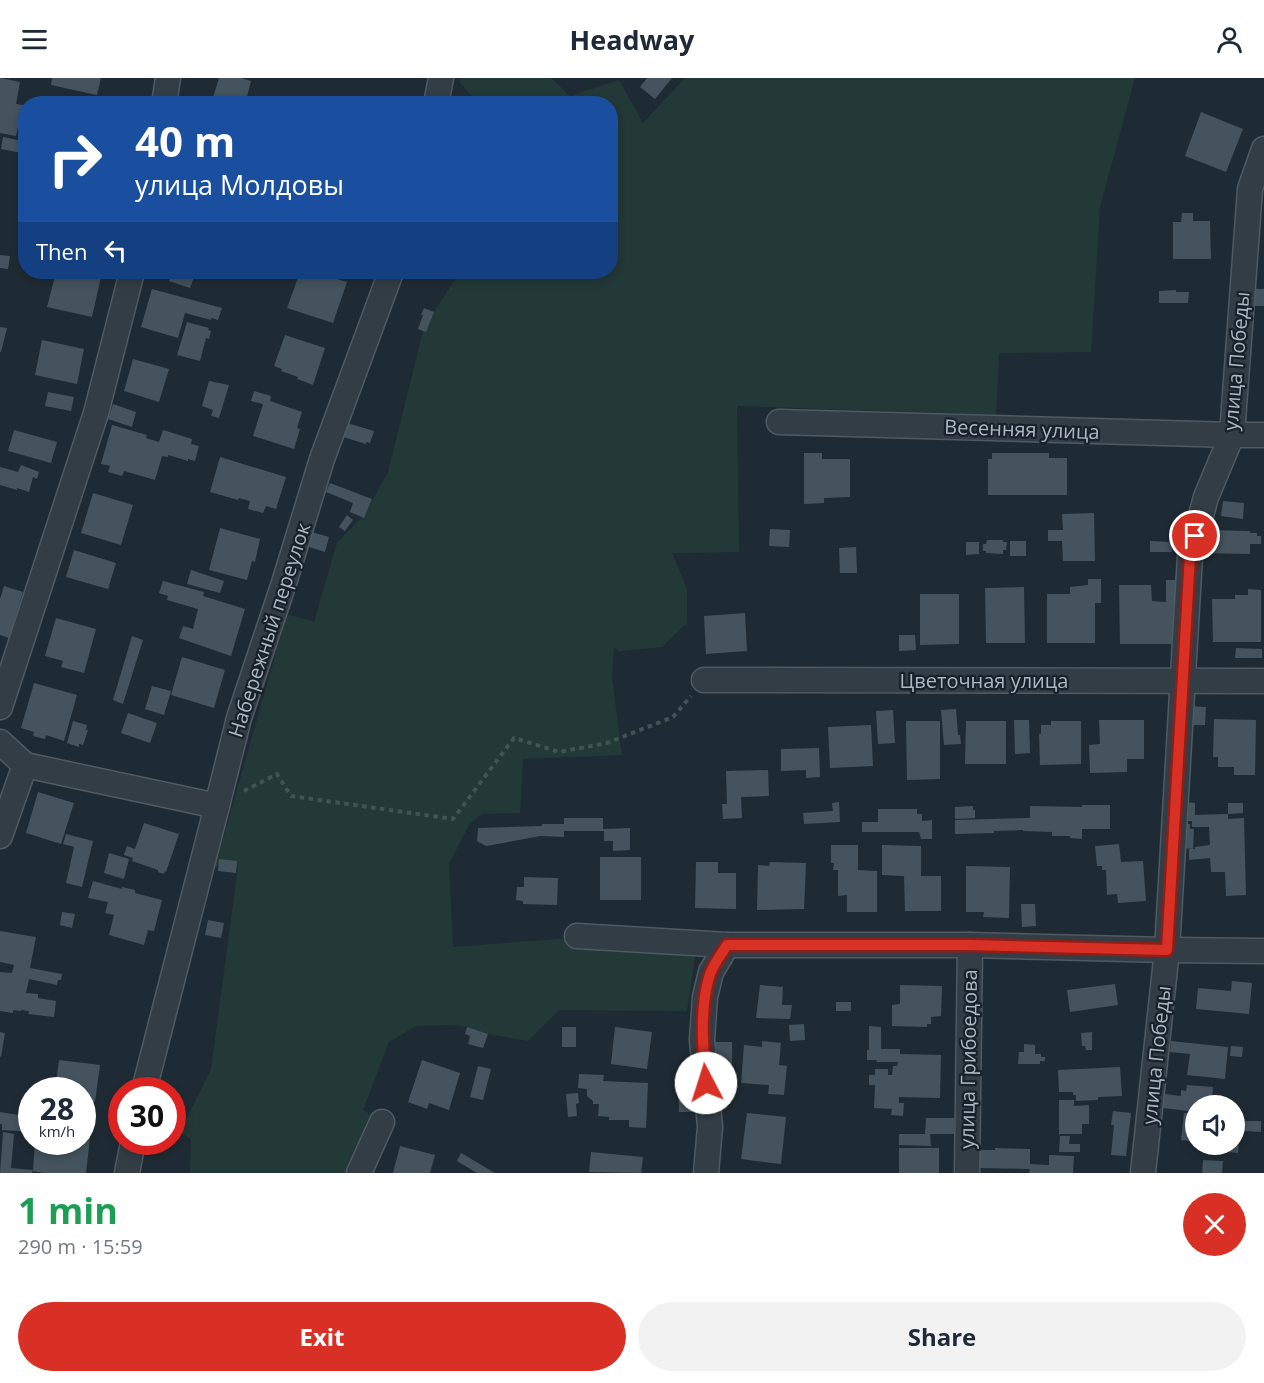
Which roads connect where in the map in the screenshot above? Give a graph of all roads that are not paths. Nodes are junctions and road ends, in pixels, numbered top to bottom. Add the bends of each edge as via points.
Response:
1 (168, 78) edge
2 (441, 78) edge
3 (165, 96) edge
4 (438, 96) edge
5 (1264, 149) edge
6 (1257, 189) edge
7 (130, 279) edge
8 (388, 279) edge
9 (779, 422) dead end
10 (1232, 435) junction
11 (1264, 435) edge
12 (704, 680) road end
13 (1182, 680) junction
14 (1264, 681) edge
15 (0, 707) edge
16 (0, 742) edge
17 (25, 765) junction
18 (217, 806) junction
19 (0, 836) edge
20 (577, 936) dead end
21 (727, 945) junction
22 (970, 945) junction
23 (1167, 950) junction
24 (1264, 951) edge
25 (147, 1077) edge
26 (382, 1122) dead end
27 (131, 1155) edge
28 (127, 1173) edge
29 (359, 1173) edge
30 (706, 1173) edge
31 (967, 1173) edge
32 (1143, 1173) edge

1 - 3 street
2 - 4 street
5 - 6 street, улица Победы
6 - 10 street, улица Победы
7 - 15 street via 96,413
8 - 18 street, Набережный переулок via 322,459 239,718
9 - 10 street, Весенняя улица
10 - 11 street, Весенняя улица
10 - 13 street, улица Победы via 1206,498 1190,555
12 - 13 street, Цветочная улица
13 - 14 street, Цветочная улица
13 - 23 street, улица Победы
16 - 17 street
17 - 18 street
17 - 19 street
18 - 25 street, Набережный переулок
20 - 21 street
21 - 22 street
21 - 30 street via 711,972 705,997 702,1040 710,1127
22 - 23 street
22 - 31 street, улица Грибоедова
23 - 24 street
23 - 32 street, улица Победы
26 - 29 street
27 - 28 street

